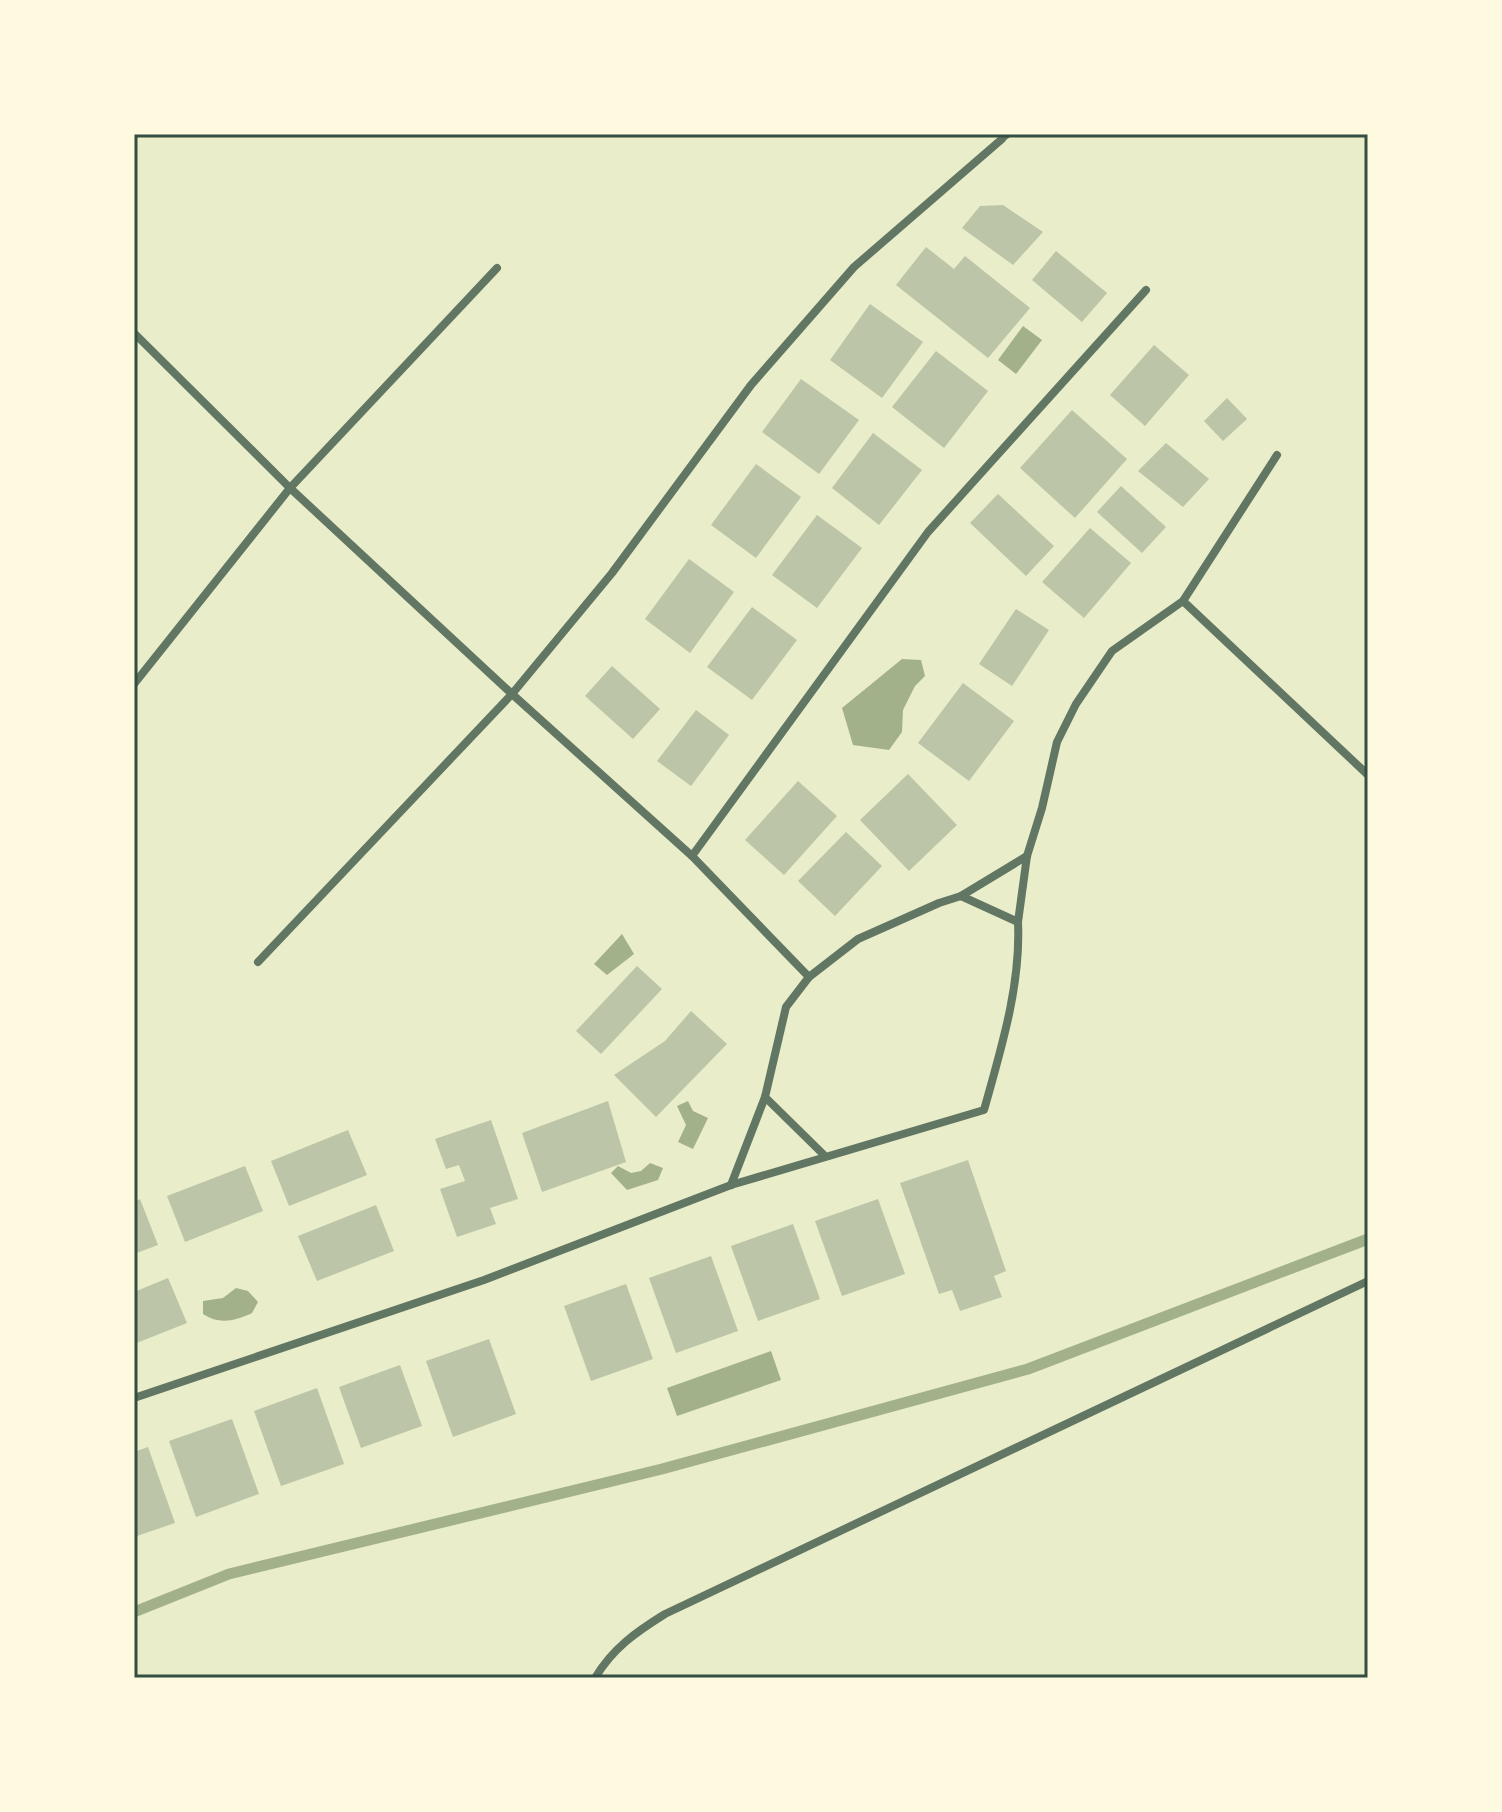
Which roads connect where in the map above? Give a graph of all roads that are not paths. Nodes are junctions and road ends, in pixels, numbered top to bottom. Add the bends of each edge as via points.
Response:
1 (1006, 137) edge
2 (497, 268) dead end
3 (1146, 290) dead end
4 (134, 333) edge
5 (1277, 455) dead end
6 (290, 488) junction
7 (1183, 601) junction
8 (134, 684) edge
9 (512, 694) junction
10 (1368, 775) edge
11 (692, 856) junction
12 (1027, 856) junction
13 (961, 896) junction
14 (1018, 922) junction
15 (258, 962) dead end
16 (809, 977) junction
17 (765, 1097) junction
18 (825, 1156) junction
19 (731, 1185) junction
20 (1368, 1281) edge
21 (134, 1398) edge
22 (595, 1678) edge

1 - 9 street via 854,267 751,385 612,573
2 - 6 street
3 - 11 street via 928,532
4 - 6 street
5 - 7 street
6 - 8 street
6 - 9 street
7 - 10 street
7 - 12 street via 1112,651 1076,704 1057,742
9 - 11 street
9 - 15 street
11 - 16 street
12 - 13 street
12 - 14 street
13 - 14 street
13 - 16 street via 858,939
14 - 18 street via 1019,953 1003,1044 984,1110
16 - 17 street via 786,1007
17 - 18 street
17 - 19 street
18 - 19 street
19 - 21 street via 484,1280
20 - 22 street via 665,1614 629,1636

